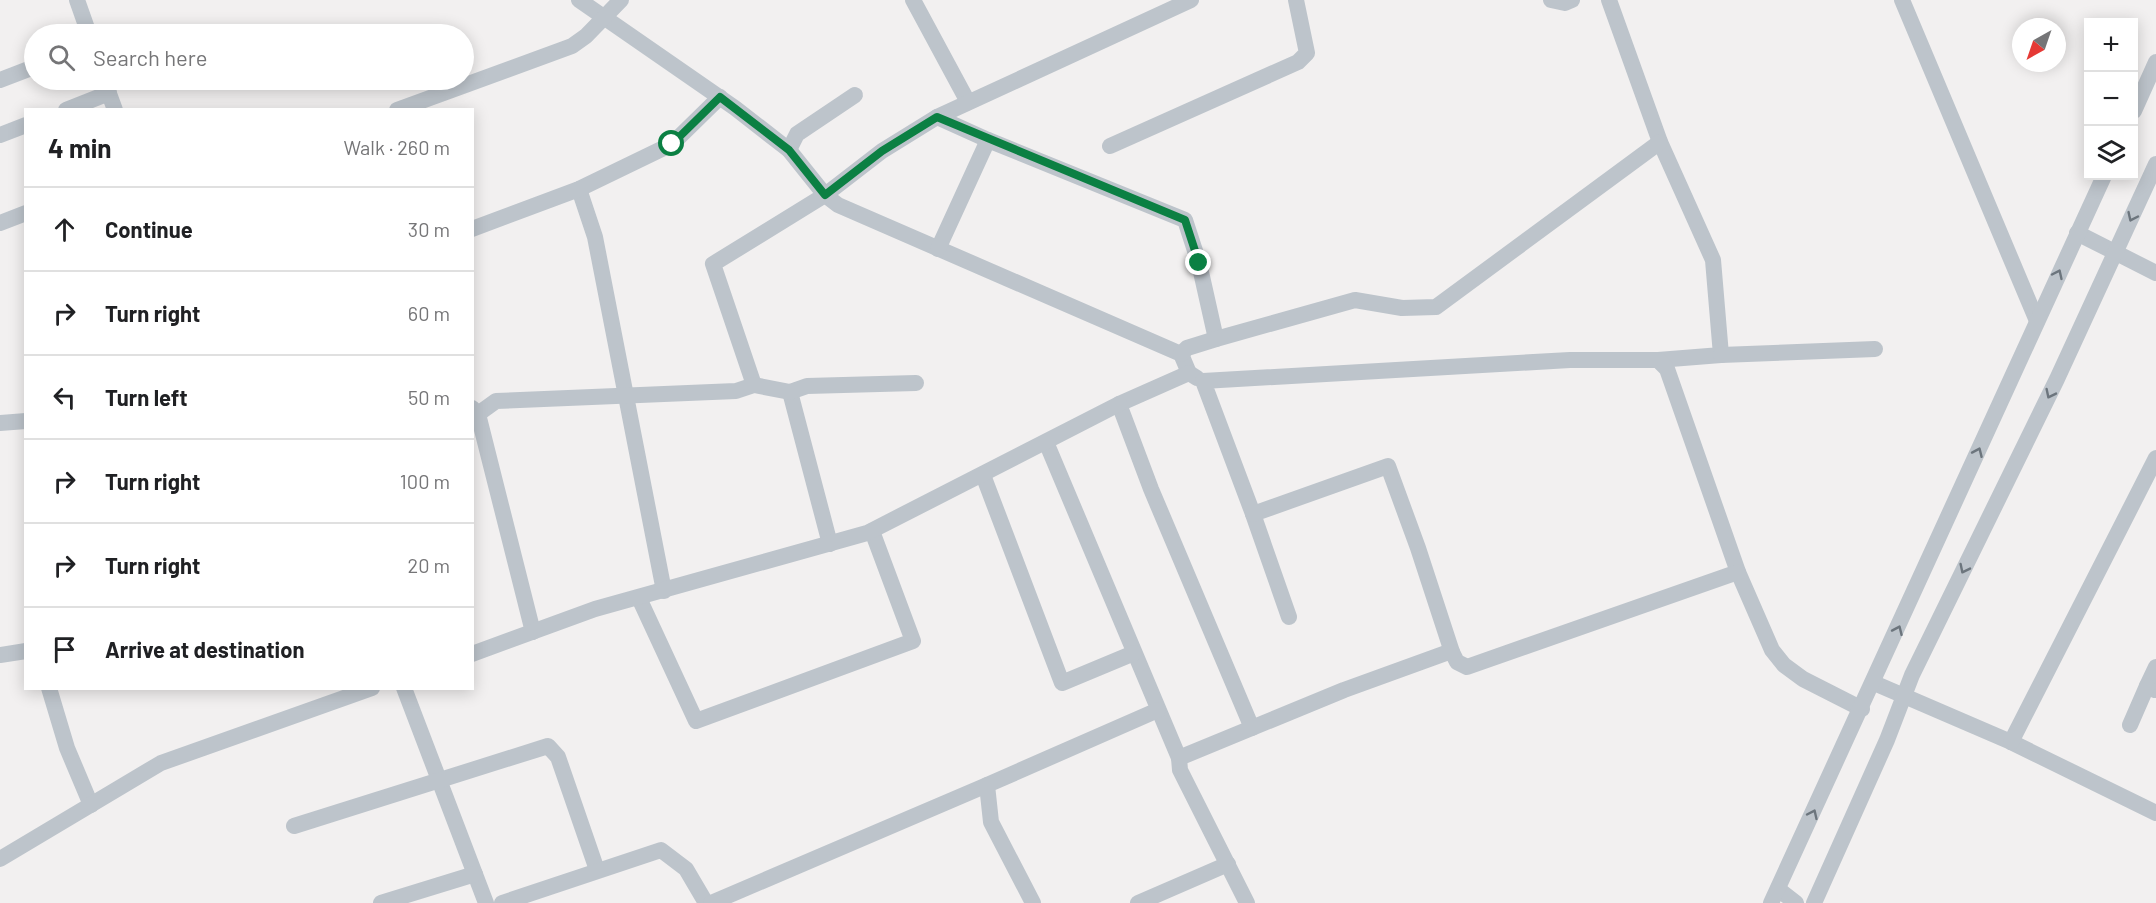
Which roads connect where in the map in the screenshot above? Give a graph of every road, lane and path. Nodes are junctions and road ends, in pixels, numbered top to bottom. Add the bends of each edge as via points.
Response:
1 (77, 0) edge
2 (579, 0) edge
3 (621, 0) edge
4 (913, 0) edge
5 (1191, 0) edge
6 (1296, 0) edge
7 (1551, 0) edge
8 (1572, 0) edge
9 (1609, 0) edge
10 (1902, 0) edge
11 (603, 16) junction
12 (85, 24) edge
13 (2156, 62) edge
14 (24, 71) edge
15 (0, 80) edge
16 (474, 82) edge
17 (100, 90) edge
18 (108, 90) edge
19 (452, 90) edge
20 (855, 95) dead end
21 (720, 97) junction
22 (2138, 100) edge
23 (968, 102) junction
24 (69, 108) edge
25 (114, 108) edge
26 (402, 108) edge
27 (937, 117) junction
28 (24, 126) edge
29 (0, 135) edge
30 (988, 140) junction
31 (1660, 142) junction
32 (1110, 146) dead end
33 (789, 150) junction
34 (2156, 164) edge
35 (2102, 180) edge
36 (579, 189) junction
37 (825, 195) junction
38 (24, 214) edge
39 (0, 223) edge
40 (474, 228) edge
41 (2077, 233) junction
42 (938, 249) junction
43 (2115, 252) junction
44 (2156, 273) edge
45 (2037, 321) junction
46 (1216, 339) junction
47 (1875, 349) dead end
48 (1181, 354) junction
49 (1721, 355) junction
50 (1658, 360) junction
51 (1196, 377) junction
52 (916, 383) dead end
53 (754, 385) junction
54 (790, 392) junction
55 (626, 396) junction
56 (1119, 404) junction
57 (475, 411) edge
58 (24, 421) edge
59 (0, 423) edge
60 (1046, 442) junction
61 (2156, 458) edge
62 (983, 475) junction
63 (1253, 514) junction
64 (872, 531) junction
65 (830, 544) junction
66 (1738, 572) junction
67 (664, 591) junction
68 (639, 598) junction
69 (1289, 616) dead end
70 (533, 632) junction
71 (24, 651) edge
72 (1452, 652) junction
73 (474, 653) edge
74 (1134, 653) junction
75 (0, 655) edge
76 (2156, 668) edge
77 (1874, 683) junction
78 (2152, 688) edge
79 (50, 690) edge
80 (405, 690) edge
81 (350, 692) edge
82 (1904, 694) junction
83 (1862, 709) junction
84 (1158, 710) junction
85 (2130, 725) dead end
86 (1252, 728) junction
87 (2012, 742) junction
88 (1179, 758) junction
89 (441, 782) junction
90 (987, 785) junction
91 (92, 805) junction
92 (2156, 813) edge
93 (294, 826) dead end
94 (0, 859) edge
95 (1228, 864) junction
96 (597, 870) junction
97 (475, 874) junction
98 (1774, 896) edge
99 (381, 903) edge
100 (486, 903) edge
101 (502, 903) edge
102 (706, 903) edge
103 (711, 903) edge
104 (1032, 903) edge
105 (1138, 903) edge
106 (1247, 903) edge
107 (1796, 903) edge
108 (1814, 903) edge

1 - 12 street
2 - 11 street
3 - 11 street
4 - 23 street
5 - 23 street
6 - 32 street via 1307,54 1298,62
7 - 8 street
9 - 31 street
10 - 45 street
11 - 16 street via 572,46
11 - 21 street
13 - 22 street
14 - 15 street
17 - 24 street
18 - 25 street
19 - 26 street
20 - 33 street via 796,134
21 - 33 street
21 - 36 street via 672,144
23 - 27 street
27 - 30 street
27 - 37 street via 882,151
28 - 29 street
30 - 42 street
30 - 46 street via 1185,220
31 - 46 street via 1436,307 1402,308 1355,300
31 - 49 street via 1713,260
33 - 37 street
34 -> 43 street
35 - 41 street
36 - 40 street
36 - 55 street via 595,237
37 - 42 street via 837,205
37 - 53 street via 713,264
38 - 39 street
41 - 43 street
45 -> 41 street
42 - 48 street
43 - 44 street
43 -> 82 street
77 -> 45 street
46 - 48 street via 1187,348
47 - 49 street
48 - 51 street
49 - 50 street
50 - 51 street via 1570,360
50 - 66 street via 1667,369 1677,394
51 - 56 street
51 - 63 street
52 - 54 street via 807,387
53 - 54 street
53 - 55 street via 736,391
54 - 65 street
55 - 57 street via 496,401
55 - 67 street
56 - 60 street
56 - 86 street
57 - 70 street
58 - 59 street
60 - 62 street
60 - 74 street
61 - 87 street
62 - 64 street
62 - 74 street via 1062,683
63 - 69 street
63 - 72 street via 1388,466
64 - 65 street
64 - 68 street via 913,641 696,721
65 - 67 street
66 - 72 street via 1467,667
66 - 83 street via 1761,628 1784,665
67 - 68 street
68 - 70 street
70 - 73 street
71 - 75 street
72 - 86 street
74 - 84 street
76 - 78 street
77 - 82 street
77 - 83 street
78 - 85 street
79 - 91 street
80 - 89 street
81 - 91 street via 161,763
82 - 87 street
82 - 108 street
98 -> 83 street
84 - 88 street
84 - 90 street
86 - 88 street
87 - 92 street
88 - 95 street via 1180,770
89 - 93 street
89 - 96 street via 548,746 558,757
89 - 97 street
90 - 103 street
90 - 104 street via 991,822
91 - 94 street
95 - 105 street
95 - 106 street
96 - 101 street
96 - 102 street via 661,850 686,869
97 - 99 street
97 - 100 street
98 - 107 street

